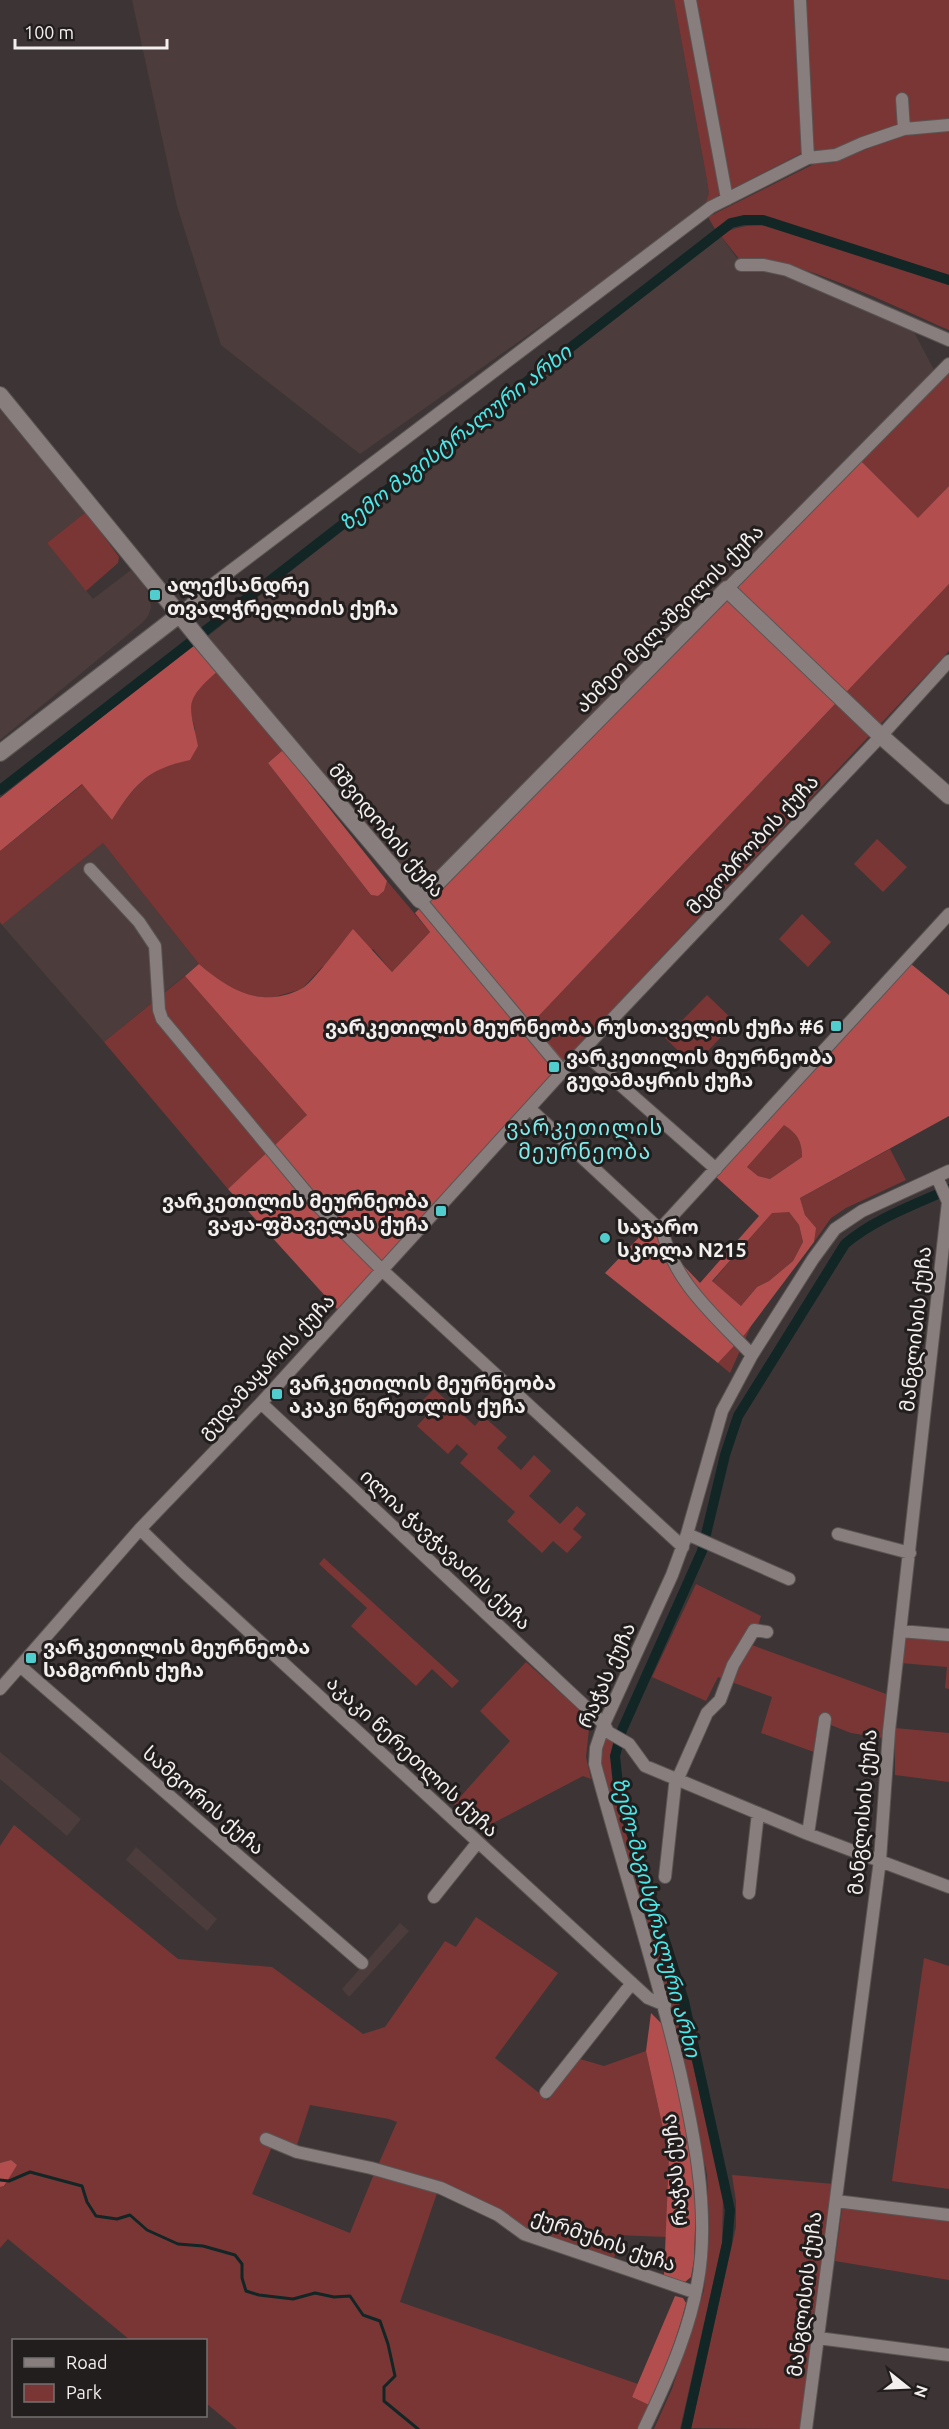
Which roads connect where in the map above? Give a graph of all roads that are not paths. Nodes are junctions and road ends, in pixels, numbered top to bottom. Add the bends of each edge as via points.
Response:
1 (690, 0) edge
2 (800, 0) edge
3 (902, 99) dead end
4 (949, 124) edge
5 (904, 129) junction
6 (808, 158) junction
7 (727, 199) junction
8 (741, 265) dead end
9 (949, 340) edge
10 (949, 364) edge
11 (0, 395) edge
12 (727, 589) junction
13 (184, 620) junction
14 (949, 661) edge
15 (881, 736) junction
16 (0, 753) edge
17 (949, 796) edge
18 (90, 869) dead end
19 (420, 900) junction
20 (949, 914) edge
21 (583, 1052) junction
22 (563, 1071) junction
23 (530, 1109) junction
24 (716, 1169) junction
25 (949, 1171) edge
26 (938, 1180) junction
27 (948, 1200) edge
28 (662, 1227) junction
29 (381, 1269) junction
30 (752, 1355) junction
31 (261, 1403) junction
32 (140, 1528) junction
33 (838, 1534) dead end
34 (685, 1540) junction
35 (910, 1553) junction
36 (789, 1579) dead end
37 (900, 1631) junction
38 (767, 1632) dead end
39 (949, 1635) edge
40 (20, 1666) junction
41 (0, 1689) edge
42 (825, 1719) dead end
43 (606, 1728) junction
44 (677, 1779) junction
45 (758, 1813) junction
46 (808, 1834) junction
47 (478, 1842) junction
48 (880, 1860) junction
49 (665, 1877) dead end
50 (949, 1887) edge
51 (749, 1893) dead end
52 (434, 1897) dead end
53 (362, 1963) dead end
54 (632, 1983) junction
55 (665, 2006) junction
56 (546, 2092) dead end
57 (266, 2139) dead end
58 (836, 2201) junction
59 (949, 2215) edge
60 (694, 2292) junction
61 (818, 2338) junction
62 (949, 2355) edge
63 (644, 2429) edge
64 (806, 2429) edge

1 - 7 street
2 - 6 street
3 - 5 street
4 - 5 street
5 - 6 street via 836,155
6 - 7 street
7 - 13 street via 711,207 235,567
8 - 9 street via 787,270
10 - 12 street, ახმეთ მელაშვილის ქუჩა
11 - 13 street, მშვიდობის ქუჩა
12 - 15 street
12 - 19 street, ახმეთ მელაშვილის ქუჩა
13 - 16 street
13 - 19 street, მშვიდობის ქუჩა
14 - 15 street, მეგობრობის ქუჩა
15 - 17 street
15 - 21 street, მეგობრობის ქუჩა
18 - 29 street via 155,945 162,1019 316,1204
19 - 22 street, მშვიდობის ქუჩა
20 - 24 street
21 - 22 street, მეგობრობის ქუჩა
21 - 24 street
22 - 23 street, გუდამაყარის ქუჩა
23 - 28 street via 657,1227
23 - 29 street, გუდამაყარის ქუჩა
24 - 28 street
25 - 26 street, რაჭას ქუჩა
26 - 27 street
26 - 30 street, რაჭას ქუჩა via 862,1211 835,1229
27 - 35 street, მანგლისის ქუჩა
28 - 30 street via 667,1252 706,1308
29 - 31 street, გუდამაყარის ქუჩა
29 - 34 street
30 - 34 street, რაჭას ქუჩა via 722,1411
31 - 32 street, გუდამაყარის ქუჩა
31 - 43 street, ილია ჭავჭავაძის ქუჩა
32 - 40 street, გუდამაყარის ქუჩა
32 - 47 street, აკაკი წერეთლის ქუჩა
33 - 35 street
34 - 36 street via 699,1540
34 - 43 street, რაჭას ქუჩა
35 - 37 street, მანგლისის ქუჩა
37 - 39 street
37 - 48 street, მანგლისის ქუჩა
38 - 44 street via 753,1630 733,1665 720,1700 707,1713
40 - 41 street, გუდამაყარის ქუჩა
40 - 53 street, სამგორის ქუჩა
42 - 46 street
43 - 44 street, ილია ჭავჭავაძის ქუჩა via 629,1744 645,1766
43 - 55 street, რაჭას ქუჩა via 596,1748 595,1764
44 - 45 street
44 - 49 street
45 - 46 street
45 - 51 street
46 - 48 street
47 - 52 street
47 - 54 street, აკაკი წერეთლის ქუჩა
48 - 50 street
48 - 58 street, მანგლისის ქუჩა
54 - 55 street, აკაკი წერეთლის ქუჩა via 648,1998
54 - 56 street
55 - 60 street, რაჭას ქუჩა via 693,2132 700,2191 701,2257
57 - 60 street, ქურმუხის ქუჩა via 297,2152 441,2188 498,2215 524,2234
58 - 59 street
58 - 61 street, მანგლისის ქუჩა
60 - 63 street, რაჭას ქუჩა via 667,2381
61 - 62 street
61 - 64 street, მანგლისის ქუჩა

